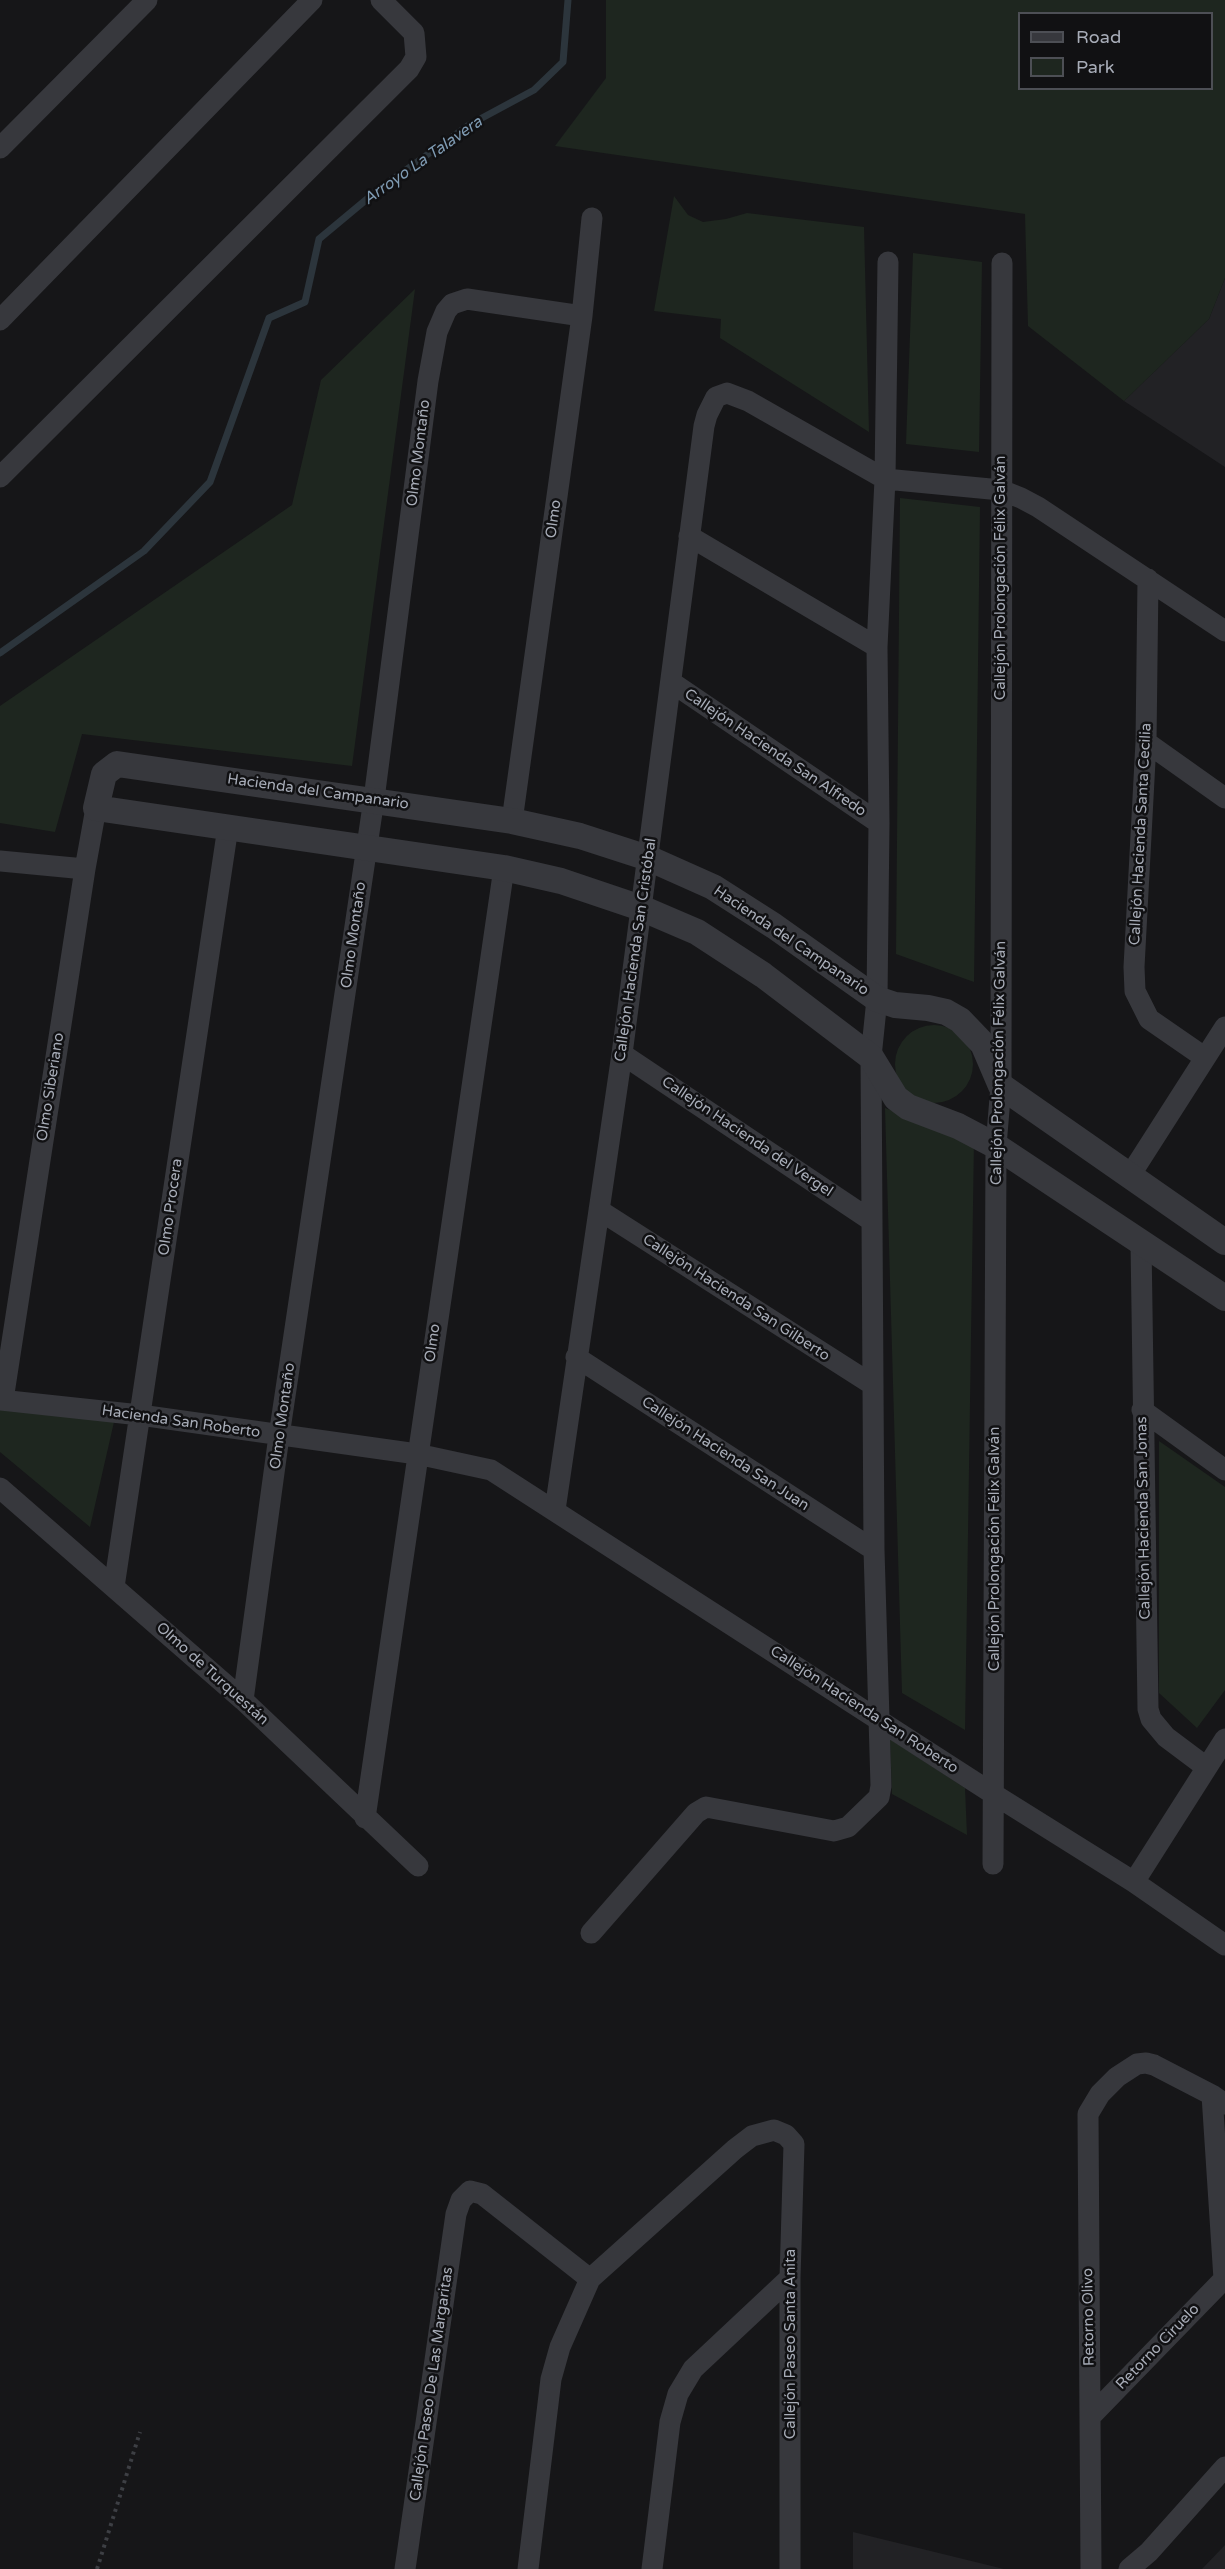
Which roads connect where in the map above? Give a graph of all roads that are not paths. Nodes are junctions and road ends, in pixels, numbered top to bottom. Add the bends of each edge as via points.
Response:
1 (147, 0) edge
2 (312, 0) edge
3 (381, 0) edge
4 (0, 148) edge
5 (592, 218) dead end
6 (888, 262) dead end
7 (1002, 263) dead end
8 (582, 316) junction
9 (0, 320) edge
10 (0, 477) edge
11 (885, 479) junction
12 (1001, 490) junction
13 (689, 536) junction
14 (1148, 579) junction
15 (1225, 631) edge
16 (876, 647) junction
17 (671, 682) junction
18 (1146, 742) junction
19 (104, 774) joint
20 (1225, 798) edge
21 (374, 799) junction
22 (96, 808) junction
23 (512, 820) junction
24 (879, 823) junction
25 (228, 827) junction
26 (367, 848) junction
27 (648, 858) junction
28 (0, 861) edge
29 (504, 868) junction
30 (85, 869) junction
31 (641, 908) junction
32 (877, 999) junction
33 (1225, 1027) edge
34 (622, 1054) junction
35 (871, 1057) junction
36 (1204, 1057) junction
37 (1001, 1086) junction
38 (996, 1146) junction
39 (1129, 1177) junction
40 (599, 1210) junction
41 (872, 1221) junction
42 (1141, 1242) junction
43 (1225, 1242) edge
44 (1224, 1295) edge
45 (576, 1357) junction
46 (873, 1385) junction
47 (2, 1400) edge
48 (1142, 1410) junction
49 (140, 1415) junction
50 (279, 1436) junction
51 (417, 1454) junction
52 (1225, 1470) edge
53 (503, 1476) joint
54 (0, 1488) edge
55 (555, 1510) junction
56 (874, 1550) junction
57 (114, 1587) junction
58 (243, 1700) junction
59 (879, 1719) junction
60 (1225, 1739) edge
61 (1206, 1767) junction
62 (995, 1795) junction
63 (365, 1818) junction
64 (993, 1864) dead end
65 (418, 1866) dead end
66 (1134, 1882) junction
67 (591, 1933) dead end
68 (1225, 1945) edge
69 (1219, 2099) edge
70 (790, 2278) junction
71 (590, 2279) junction
72 (1225, 2279) edge
73 (1091, 2416) junction
74 (1225, 2467) edge
75 (1090, 2568) edge
76 (405, 2569) edge
77 (528, 2569) edge
78 (652, 2569) edge
79 (790, 2569) edge
80 (1129, 2569) edge

1 - 4 street
2 - 9 street
3 - 10 street via 414,33 416,57 410,69
5 - 8 street, Olmo
6 - 11 street
7 - 12 street, Callejón Prolongación Félix Galván
8 - 21 street, Olmo Montaño via 467,299 452,304 441,320 428,381
8 - 23 street, Olmo
11 - 12 street
11 - 13 street, Callejón Hacienda San Cristóbal via 748,401 722,393 706,415
11 - 16 street
12 - 14 street via 1038,507
12 - 37 street, Callejón Prolongación Félix Galván
13 - 16 street
13 - 17 street, Callejón Hacienda San Cristóbal
14 - 15 street
14 - 18 street, Callejón Hacienda Santa Cecilia
16 - 24 street
17 - 24 street, Callejón Hacienda San Alfredo
17 - 27 street, Callejón Hacienda San Cristóbal
18 - 20 street
18 - 36 street, Callejón Hacienda Santa Cecilia via 1136,991 1149,1018
19 - 21 street, Hacienda del Campanario via 117,764
19 - 22 street, Olmo Siberiano
21 - 23 street, Hacienda del Campanario
21 - 26 street, Olmo Montaño
22 - 25 street
22 - 30 street, Olmo Siberiano
23 - 27 street, Hacienda del Campanario
24 - 32 street
25 - 26 street
25 - 49 street, Olmo Procera
26 - 29 street
26 - 50 street, Olmo Montaño
27 - 31 street, Callejón Hacienda San Cristóbal
27 - 32 street, Hacienda del Campanario via 713,887
28 - 30 street
29 - 31 street via 561,880
29 - 51 street, Olmo
30 - 47 street, Olmo Siberiano
31 - 34 street, Callejón Hacienda San Cristóbal
31 - 35 street via 714,942
32 - 35 street
32 - 37 street, Hacienda del Campanario via 946,1012 960,1020 983,1044
33 - 36 street
34 - 40 street, Callejón Hacienda San Cristóbal
34 - 41 street, Callejón Hacienda del Vergel
35 - 38 street via 896,1098 908,1107
35 - 41 street
36 - 39 street
37 - 38 street, Callejón Prolongación Félix Galván
37 - 39 street
38 - 42 street
38 - 62 street, Callejón Prolongación Félix Galván
39 - 43 street
40 - 45 street, Callejón Hacienda San Cristóbal
40 - 46 street, Callejón Hacienda San Gilberto
41 - 46 street
42 - 44 street
42 - 48 street, Callejón Hacienda San Jonas
45 - 55 street, Callejón Hacienda San Cristóbal
45 - 56 street, Callejón Hacienda San Juan
46 - 56 street
47 - 49 street, Hacienda San Roberto
48 - 52 street
48 - 61 street, Callejón Hacienda San Jonas via 1148,1709 1166,1737
49 - 50 street, Hacienda San Roberto
49 - 57 street, Olmo Procera
50 - 51 street, Hacienda San Roberto
50 - 58 street, Olmo Montaño
51 - 53 street, Hacienda San Roberto via 470,1464
51 - 63 street, Olmo
53 - 55 street, Callejón Hacienda San Roberto
54 - 57 street, Olmo de Turquestán
55 - 59 street, Callejón Hacienda San Roberto
56 - 59 street
57 - 58 street, Olmo de Turquestán
58 - 63 street, Olmo de Turquestán
59 - 62 street, Callejón Hacienda San Roberto
59 - 67 street via 879,1797 848,1827 834,1831 706,1807 696,1813
60 - 61 street
61 - 66 street
62 - 64 street, Callejón Prolongación Félix Galván
62 - 66 street, Callejón Hacienda San Roberto
63 - 65 street, Olmo de Turquestán
66 - 68 street, Callejón Hacienda San Roberto
69 - 72 street
69 - 73 street, Retorno Olivo via 1146,2063 1137,2064 1117,2077 1092,2104 1087,2124
70 - 71 street, Callejón Paseo Santa Anita via 794,2144 774,2130 760,2132 735,2149
70 - 78 street via 693,2369 678,2394 670,2422
70 - 79 street, Callejón Paseo Santa Anita
71 - 76 street, Callejón Paseo De Las Margaritas via 482,2194 470,2191 461,2200
71 - 77 street via 560,2347 551,2379
72 - 73 street, Retorno Ciruelo
73 - 75 street, Retorno Olivo
74 - 80 street

